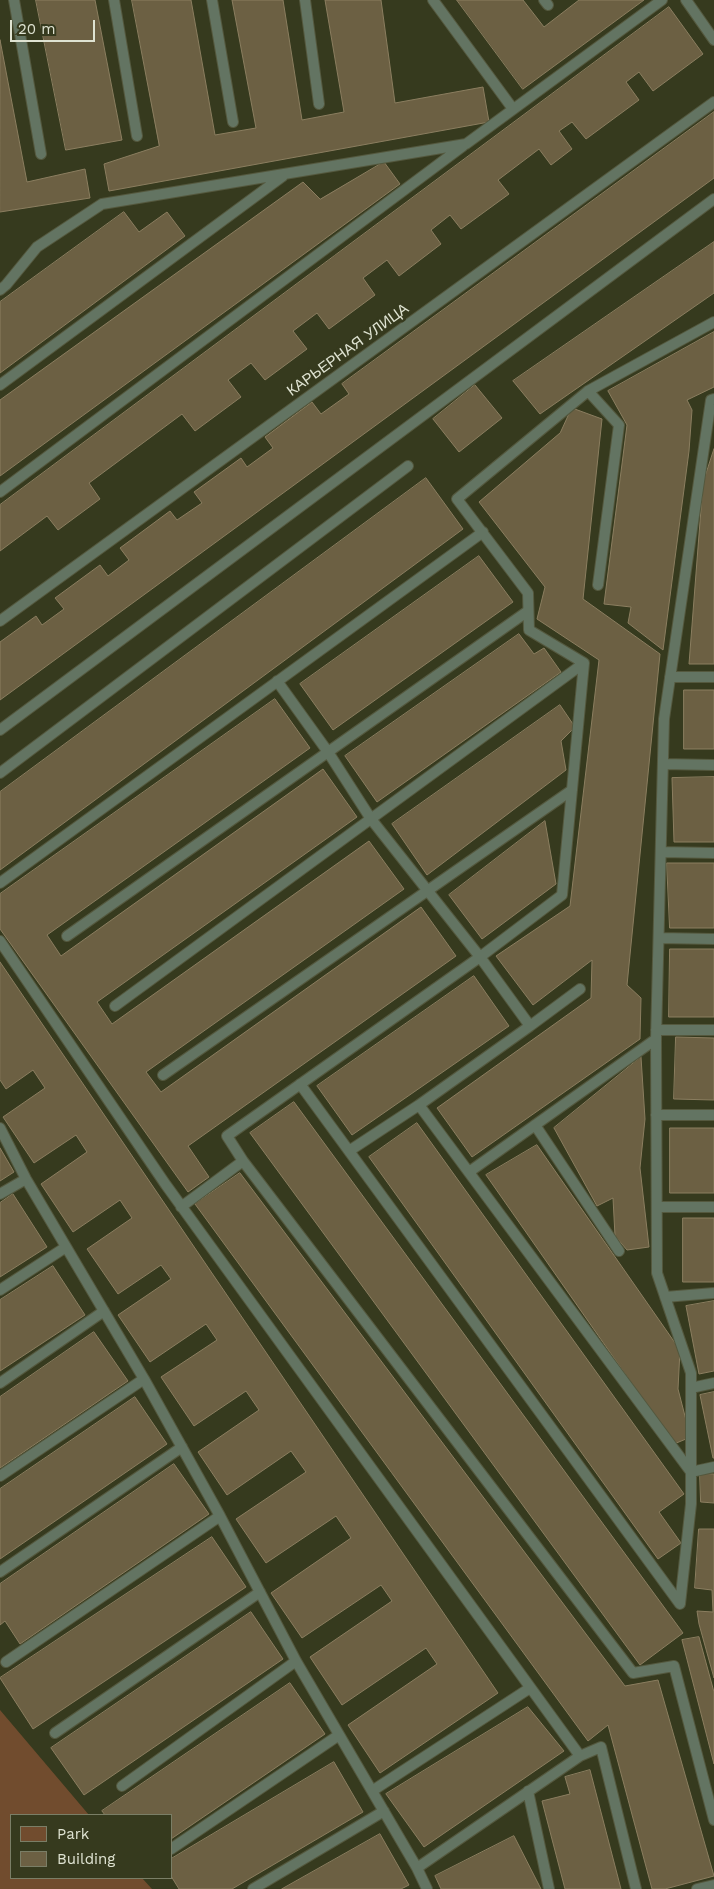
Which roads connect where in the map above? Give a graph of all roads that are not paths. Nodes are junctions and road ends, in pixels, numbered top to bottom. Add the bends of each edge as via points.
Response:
1 (14, 0) edge
2 (114, 0) edge
3 (212, 0) edge
4 (306, 0) edge
5 (433, 0) edge
6 (662, 0) edge
7 (690, 1) edge
8 (714, 40) edge
9 (714, 102) edge
10 (319, 104) dead end
11 (514, 109) junction
12 (233, 122) dead end
13 (137, 136) dead end
14 (466, 144) junction
15 (42, 154) dead end
16 (286, 173) junction
17 (714, 199) edge
18 (0, 290) edge
19 (714, 322) edge
20 (0, 385) edge
21 (588, 390) junction
22 (714, 399) edge
23 (408, 466) dead end
24 (0, 492) edge
25 (483, 532) junction
26 (598, 584) dead end
27 (528, 611) junction
28 (0, 621) edge
29 (584, 663) junction
30 (670, 677) junction
31 (714, 677) edge
32 (277, 681) junction
33 (0, 730) edge
34 (328, 752) junction
35 (663, 764) junction
36 (714, 765) edge
37 (0, 773) edge
38 (572, 790) junction
39 (371, 819) junction
40 (661, 852) junction
41 (714, 852) edge
42 (0, 883) edge
43 (427, 891) junction
44 (66, 936) dead end
45 (659, 938) junction
46 (714, 939) edge
47 (0, 941) edge
48 (480, 957) junction
49 (580, 988) dead end
50 (115, 1006) dead end
51 (530, 1026) junction
52 (714, 1030) edge
53 (656, 1034) junction
54 (163, 1075) dead end
55 (300, 1084) junction
56 (419, 1105) junction
57 (656, 1115) junction
58 (714, 1116) edge
59 (534, 1125) junction
60 (0, 1128) edge
61 (349, 1151) junction
62 (243, 1161) junction
63 (469, 1172) junction
64 (26, 1179) junction
65 (0, 1194) edge
66 (181, 1207) junction
67 (657, 1207) junction
68 (714, 1207) edge
69 (66, 1247) junction
70 (619, 1252) dead end
71 (0, 1290) edge
72 (714, 1293) edge
73 (665, 1297) junction
74 (104, 1311) junction
75 (144, 1379) junction
76 (714, 1383) edge
77 (0, 1384) edge
78 (692, 1388) junction
79 (182, 1447) junction
80 (714, 1467) edge
81 (691, 1472) junction
82 (0, 1476) edge
83 (220, 1516) junction
84 (0, 1572) edge
85 (260, 1592) junction
86 (296, 1661) junction
87 (6, 1662) dead end
88 (530, 1688) junction
89 (55, 1733) dead end
90 (339, 1735) junction
91 (580, 1756) junction
92 (122, 1786) dead end
93 (372, 1791) junction
94 (528, 1791) junction
95 (384, 1811) junction
96 (714, 1820) edge
97 (172, 1849) edge
98 (417, 1868) junction
99 (714, 1885) edge
100 (253, 1889) edge
101 (427, 1889) edge
102 (549, 1889) edge
103 (636, 1889) edge
104 (697, 1889) edge

1 - 15 lane
2 - 13 lane
3 - 12 lane
4 - 10 lane
5 - 11 lane
6 - 11 lane
7 - 8 lane
9 - 28 lane, КАРЬЕРНАЯ УЛИЦА
11 - 14 lane
14 - 16 lane
14 - 24 lane
16 - 18 lane via 102,204 37,247
16 - 20 lane
17 - 33 lane
19 - 21 lane
21 - 25 lane via 457,499
21 - 26 lane via 619,424
22 - 30 lane via 711,400
23 - 37 lane
25 - 27 lane via 528,592
25 - 32 lane
27 - 29 lane via 529,630
27 - 34 lane
29 - 38 lane
29 - 39 lane
30 - 31 lane
30 - 35 lane via 664,719
32 - 34 lane
32 - 42 lane
34 - 39 lane
34 - 44 lane
35 - 36 lane
35 - 40 lane
38 - 43 lane
38 - 48 lane via 562,895
39 - 43 lane
39 - 50 lane
40 - 41 lane
40 - 45 lane
43 - 48 lane
43 - 54 lane
45 - 46 lane
45 - 53 lane
47 - 66 lane
48 - 51 lane
48 - 55 lane
49 - 51 lane
51 - 56 lane
52 - 53 lane
53 - 57 lane
53 - 59 lane
55 - 61 lane
55 - 62 lane via 228,1136
56 - 61 lane
56 - 63 lane
57 - 58 lane
57 - 67 lane
59 - 63 lane
59 - 70 lane
60 - 64 lane
61 - 81 lane via 680,1604 691,1504
62 - 66 lane
62 - 96 lane via 633,1673 674,1666
63 - 81 lane
64 - 65 lane
64 - 69 lane
66 - 88 lane
67 - 68 lane
67 - 73 lane via 657,1273
69 - 71 lane
69 - 74 lane
72 - 73 lane
73 - 78 lane via 692,1373
74 - 75 lane
74 - 77 lane
75 - 79 lane
75 - 82 lane
76 - 78 lane
78 - 81 lane
79 - 83 lane
79 - 84 lane
80 - 81 lane
83 - 85 lane
83 - 87 lane
85 - 86 lane
85 - 89 lane
86 - 90 lane
86 - 92 lane
88 - 91 lane
88 - 93 lane
90 - 93 lane
90 - 97 lane
91 - 94 lane
91 - 103 lane via 601,1748
93 - 95 lane
94 - 98 lane
94 - 102 lane
95 - 98 lane
95 - 100 lane
98 - 101 lane
99 - 104 lane

